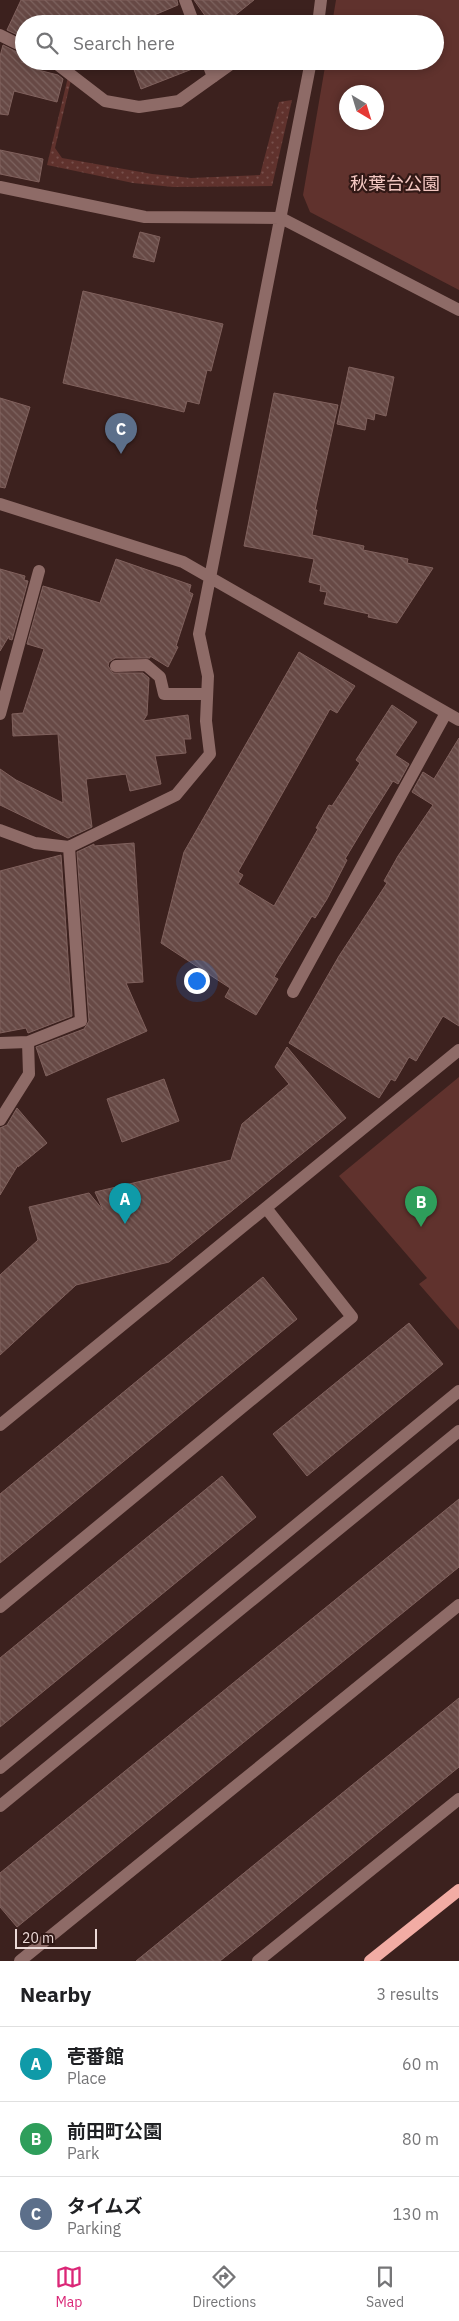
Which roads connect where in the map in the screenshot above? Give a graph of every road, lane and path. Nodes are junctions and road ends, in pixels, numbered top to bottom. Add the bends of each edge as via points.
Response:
1 (185, 0) edge
2 (321, 0) edge
3 (191, 15) edge
4 (319, 15) edge
5 (0, 35) edge
6 (15, 42) edge
7 (65, 70) edge
8 (210, 70) edge
9 (223, 70) edge
10 (309, 70) edge
11 (213, 77) junction
12 (0, 188) edge
13 (281, 218) junction
14 (459, 310) edge
15 (0, 504) edge
16 (39, 571) dead end
17 (210, 576) junction
18 (116, 666) dead end
19 (207, 694) junction
20 (446, 713) junction
21 (0, 714) edge
22 (459, 720) edge
23 (0, 830) edge
24 (68, 847) junction
25 (292, 992) dead end
26 (28, 1042) junction
27 (0, 1043) edge
28 (459, 1050) edge
29 (0, 1120) edge
30 (266, 1208) junction
31 (459, 1391) edge
32 (0, 1425) edge
33 (459, 1431) edge
34 (459, 1605) edge
35 (0, 1608) edge
36 (0, 1768) edge
37 (459, 1798) edge
38 (0, 1806) edge
39 (459, 1890) edge
40 (20, 1961) edge
41 (258, 1961) edge
42 (370, 1961) edge

1 - 3 street
2 - 4 street
5 - 6 street
7 - 11 street via 105,101 139,107 179,101
8 - 11 street
9 - 11 street
10 - 13 street
12 - 13 street via 145,217
13 - 14 street
13 - 17 street
15 - 17 street via 183,562
16 - 21 street
17 - 19 street via 199,634 208,676
17 - 20 street
18 - 19 street via 146,665 160,677 164,694
19 - 24 street via 210,754 176,795
20 - 22 street
20 - 25 street
23 - 24 street via 35,843
24 - 26 street via 81,1021
26 - 27 street
26 - 29 street via 29,1074
28 - 30 street
30 - 32 street
30 - 35 street via 352,1317
31 - 36 street
33 - 38 street
34 - 40 street
37 - 41 street
39 - 42 main road

